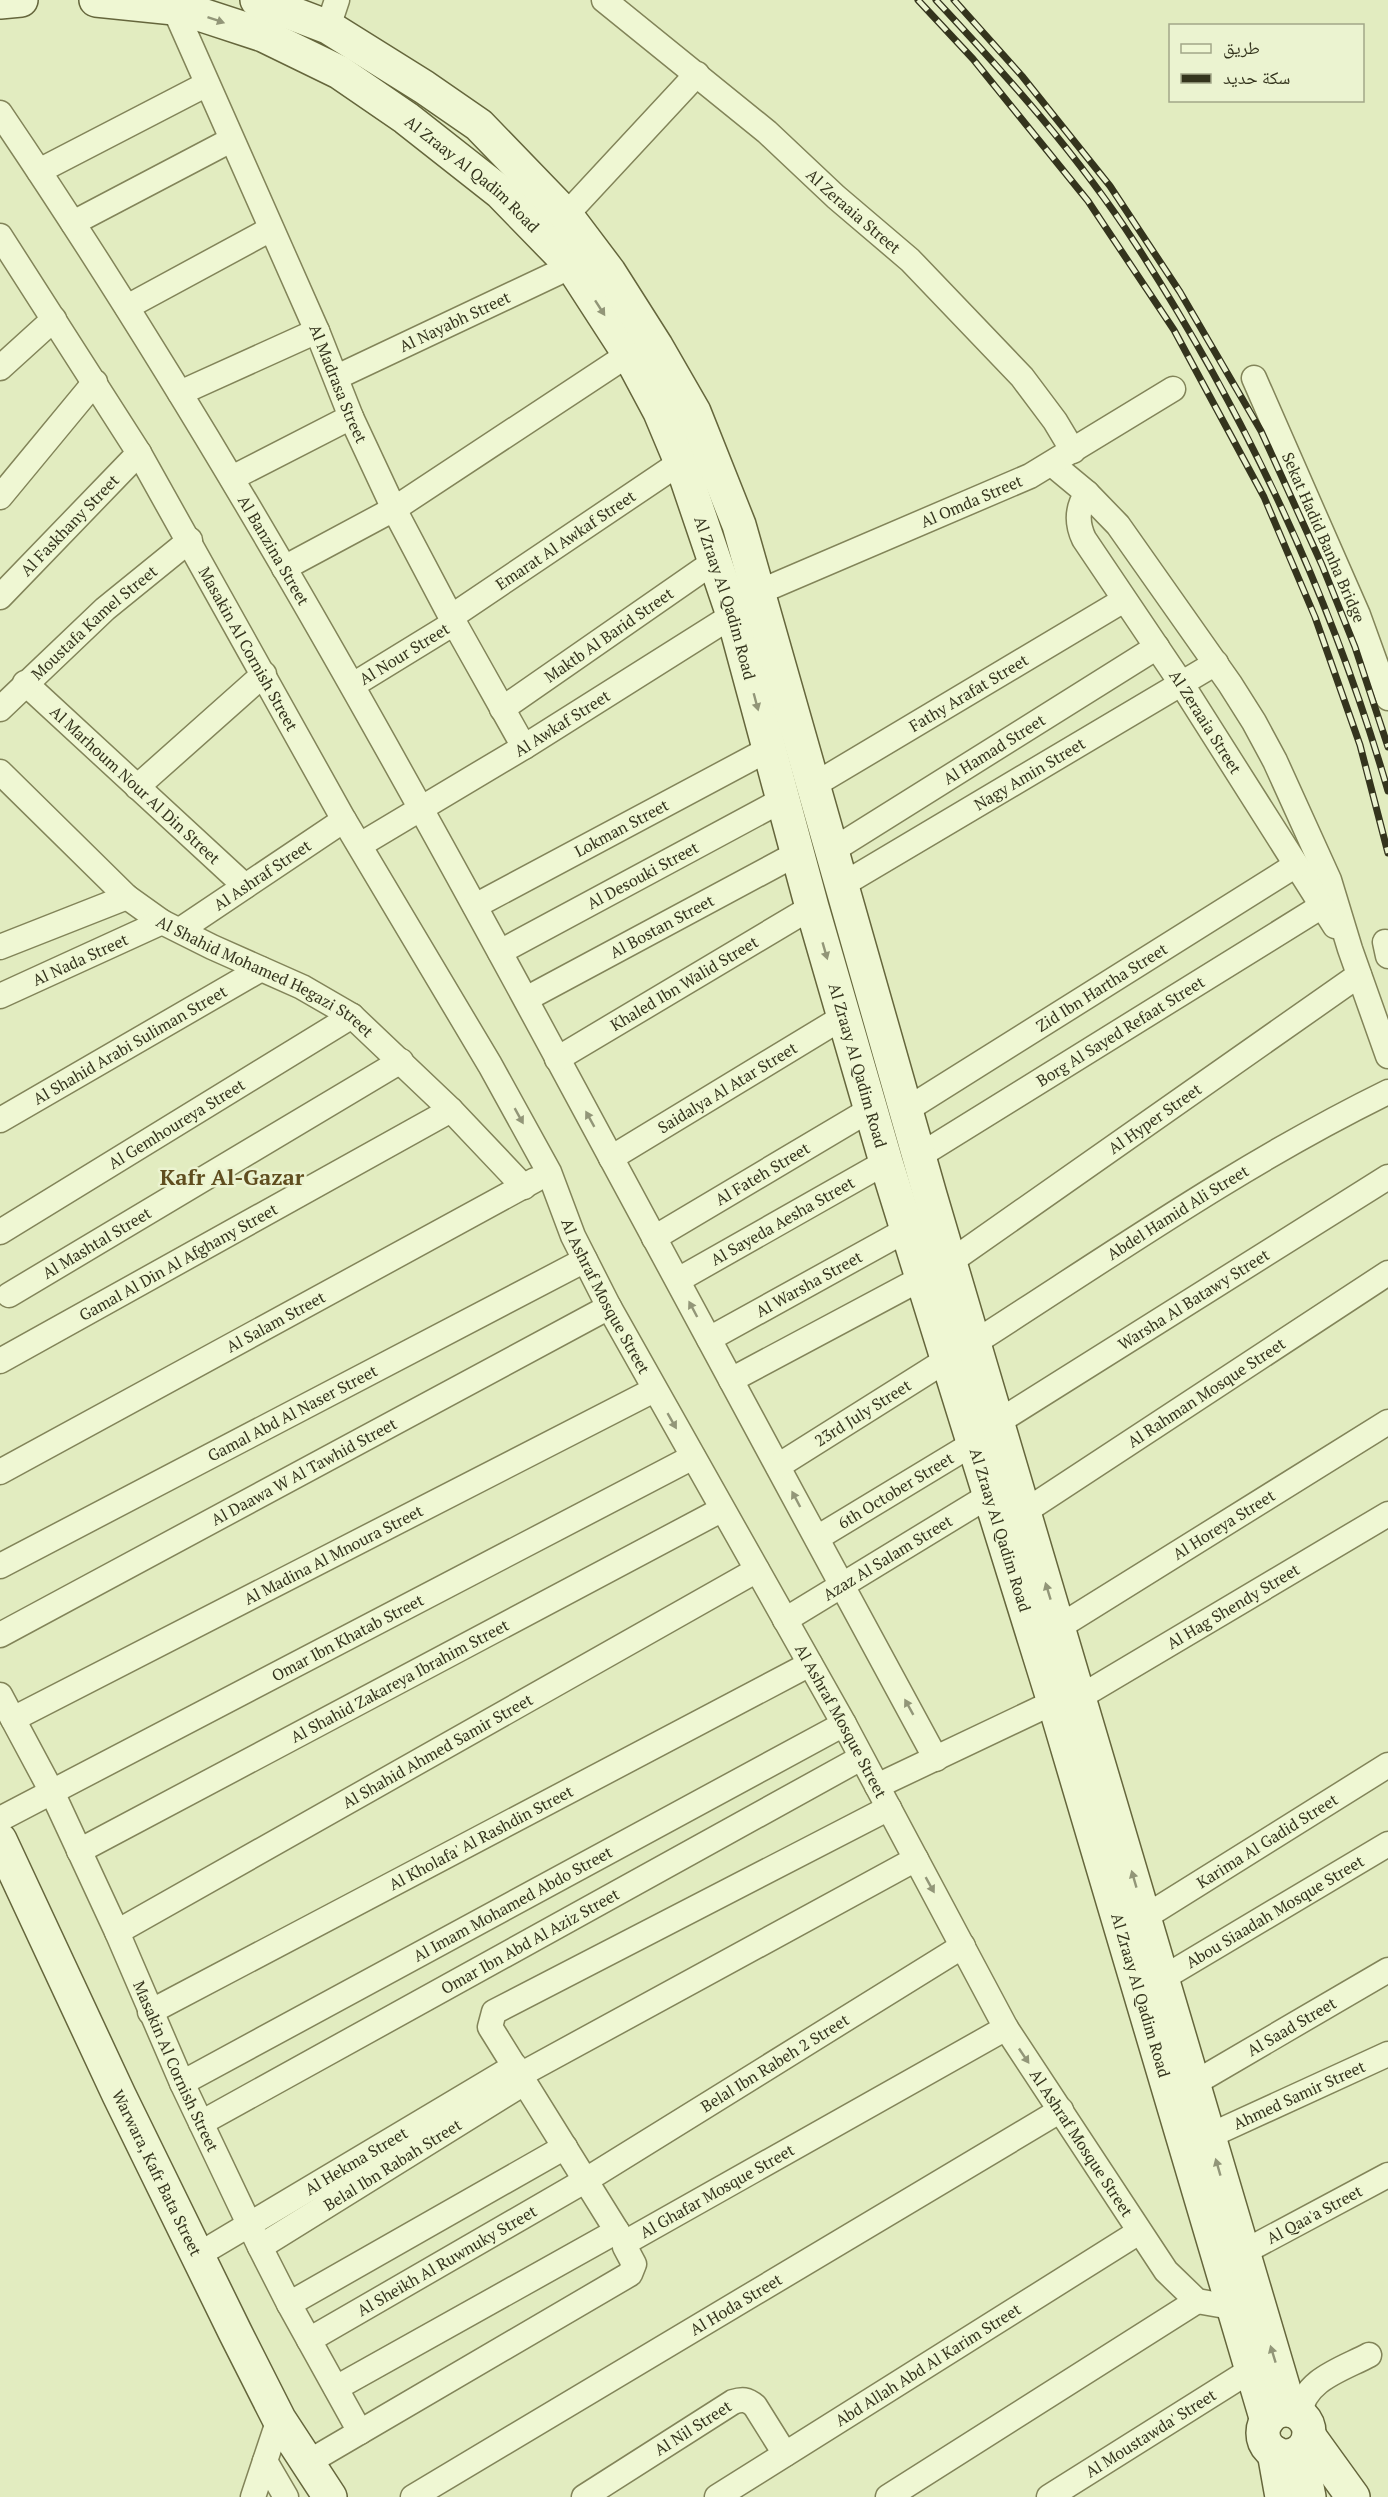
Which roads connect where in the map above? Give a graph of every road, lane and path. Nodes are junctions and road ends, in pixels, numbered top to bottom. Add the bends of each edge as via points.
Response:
1 (21, 0) edge
2 (96, 0) edge
3 (257, 0) edge
4 (304, 0) edge
5 (604, 0) edge
6 (0, 2) edge
7 (174, 8) junction
8 (332, 14) edge
9 (697, 74) junction
10 (207, 84) junction
11 (424, 87) junction
12 (0, 113) edge
13 (464, 114) junction
14 (406, 118) junction
15 (231, 140) junction
16 (444, 146) junction
17 (39, 171) junction
18 (566, 215) junction
19 (73, 223) junction
20 (271, 229) junction
21 (3, 248) edge
22 (572, 266) junction
23 (127, 307) junction
24 (54, 319) junction
25 (317, 331) junction
26 (629, 354) junction
27 (0, 368) edge
28 (337, 377) junction
29 (1254, 378) dead end
30 (95, 382) junction
31 (1173, 389) dead end
32 (180, 393) junction
33 (351, 417) junction
34 (1073, 451) junction
35 (139, 453) junction
36 (681, 462) junction
37 (1052, 464) junction
38 (231, 478) junction
39 (1087, 493) junction
40 (0, 497) edge
41 (394, 509) junction
42 (190, 540) junction
43 (715, 561) junction
44 (284, 568) junction
45 (759, 595) junction
46 (0, 597) edge
47 (1124, 600) junction
48 (733, 615) junction
49 (453, 620) junction
50 (1157, 647) junction
51 (1216, 663) junction
52 (264, 674) junction
53 (25, 683) junction
54 (1181, 683) junction
55 (353, 685) junction
56 (1388, 699) edge
57 (0, 709) edge
58 (502, 709) junction
59 (524, 747) junction
60 (769, 749) junction
61 (0, 772) edge
62 (814, 785) junction
63 (137, 787) junction
64 (784, 799) junction
65 (421, 809) junction
66 (344, 820) junction
67 (360, 845) junction
68 (833, 850) junction
69 (798, 853) junction
70 (1296, 865) junction
71 (842, 885) junction
72 (245, 886) junction
73 (127, 897) junction
74 (475, 906) junction
75 (1322, 906) junction
76 (812, 907) junction
77 (171, 926) junction
78 (0, 947) edge
79 (1350, 949) junction
80 (500, 952) junction
81 (261, 969) junction
82 (1359, 975) junction
83 (0, 996) edge
84 (526, 999) junction
85 (352, 1016) junction
86 (845, 1017) junction
87 (1388, 1056) edge
88 (557, 1059) junction
89 (401, 1061) junction
90 (490, 1065) joint
91 (1388, 1092) edge
92 (871, 1109) junction
93 (451, 1110) junction
94 (906, 1110) junction
95 (0, 1120) edge
96 (919, 1156) junction
97 (611, 1158) junction
98 (886, 1162) junction
99 (549, 1172) junction
100 (1388, 1176) edge
101 (524, 1187) junction
102 (908, 1228) junction
103 (0, 1232) edge
104 (654, 1238) junction
105 (585, 1260) junction
106 (937, 1270) junction
107 (1388, 1273) edge
108 (678, 1280) junction
109 (9, 1295) dead end
110 (609, 1307) junction
111 (709, 1339) junction
112 (961, 1351) junction
113 (0, 1361) edge
114 (731, 1380) junction
115 (654, 1390) junction
116 (1388, 1422) edge
117 (986, 1432) junction
118 (693, 1457) junction
119 (778, 1466) junction
120 (0, 1472) edge
121 (990, 1495) junction
122 (721, 1510) junction
123 (1024, 1512) junction
124 (1388, 1514) edge
125 (816, 1538) junction
126 (0, 1566) edge
127 (757, 1570) junction
128 (842, 1585) junction
129 (785, 1620) junction
130 (1059, 1627) junction
131 (0, 1635) edge
132 (810, 1664) junction
133 (0, 1695) edge
134 (1067, 1700) junction
135 (13, 1719) junction
136 (844, 1724) junction
137 (861, 1758) junction
138 (936, 1759) junction
139 (1388, 1765) edge
140 (877, 1786) junction
141 (52, 1792) junction
142 (888, 1808) junction
143 (0, 1818) edge
144 (0, 1840) edge
145 (1388, 1844) edge
146 (79, 1851) junction
147 (916, 1859) junction
148 (1145, 1917) junction
149 (117, 1932) junction
150 (963, 1946) junction
151 (1388, 1970) edge
152 (1163, 1978) junction
153 (150, 2012) junction
154 (1006, 2028) junction
155 (1388, 2054) edge
156 (519, 2075) junction
157 (182, 2083) junction
158 (1193, 2084) junction
159 (1061, 2110) junction
160 (201, 2123) junction
161 (1209, 2136) junction
162 (565, 2147) junction
163 (1388, 2175) edge
164 (586, 2180) junction
165 (249, 2223) junction
166 (1139, 2232) junction
167 (621, 2237) junction
168 (260, 2247) junction
169 (1242, 2253) junction
170 (198, 2255) junction
171 (1197, 2301) junction
172 (289, 2304) junction
173 (1247, 2310) junction
174 (309, 2340) junction
175 (1369, 2355) dead end
176 (1251, 2370) junction
177 (336, 2388) junction
178 (279, 2419) junction
179 (1290, 2431) junction
180 (360, 2432) junction
181 (785, 2454) junction
182 (265, 2461) junction
183 (307, 2463) junction
184 (253, 2497) edge
185 (286, 2497) edge
186 (330, 2497) edge
187 (413, 2497) edge
188 (584, 2497) edge
189 (717, 2497) edge
190 (888, 2497) edge
191 (1049, 2497) edge
192 (1282, 2497) edge
193 (1310, 2497) edge
194 (1353, 2497) edge

1 - 6 main road
2 - 7 main road, Al Zraay Al Qadim Road
3 - 8 main road, Al Zraay Al Qadim Road
4 - 8 street
5 - 9 street, Al Zeraaia Street
7 - 10 street, Al Madrasa Street
7 -> 14 main road, Al Zraay Al Qadim Road via 263,35 300,52 339,72
8 - 11 main road, Al Zraay Al Qadim Road
9 - 18 street
9 - 34 street, Al Zeraaia Street via 928,278 1039,398
10 - 15 street, Al Madrasa Street
10 - 17 street
11 - 13 main road, Al Zraay Al Qadim Road
11 - 14 main road via 423,108
12 - 17 street, Al Banzina Street
13 - 16 main road via 447,130
13 - 18 main road, Al Zraay Al Qadim Road via 519,164
14 - 16 main road, Al Zraay Al Qadim Road
15 - 19 street
15 - 20 street, Al Madrasa Street
16 - 22 main road, Al Zraay Al Qadim Road via 500,192
17 - 19 street, Al Banzina Street
18 - 45 main road, Al Zraay Al Qadim Road via 609,272 693,412 739,525
19 - 23 street, Al Banzina Street
20 - 23 street
20 - 25 street, Al Madrasa Street
21 - 24 street, Masakin Al Cornish Street
22 -> 26 main road, Al Zraay Al Qadim Road
22 - 28 street, Al Nayabh Street
23 - 32 street, Al Banzina Street
24 - 27 street
24 - 30 street, Masakin Al Cornish Street
25 - 28 street, Al Madrasa Street
25 - 32 street
26 - 36 main road, Al Zraay Al Qadim Road
26 - 41 street
28 - 33 street, Al Madrasa Street
29 - 56 street, Sekat Hadid Banha Bridge via 1358,615
30 - 35 street, Masakin Al Cornish Street
30 - 40 street
31 - 34 street, Al Omda Street
32 - 38 street, Al Banzina Street
33 - 38 street
33 - 41 street, Al Madrasa Street
34 - 37 street, Al Omda Street
35 - 42 street, Masakin Al Cornish Street
35 - 46 street, Al Faskhany Street
36 - 43 main road, Al Zraay Al Qadim Road
36 - 49 street, Emarat Al Awkaf Street
37 - 39 street, Al Zeraaia Street
37 - 45 street, Al Omda Street
38 - 44 street, Al Banzina Street
39 - 47 street, Al Zeraaia Street via 1078,513 1080,531
39 - 51 street, Al Zeraaia Street via 1118,525
41 - 44 street
41 - 49 street, Al Madrasa Street
42 - 52 street, Masakin Al Cornish Street
42 - 53 street, Moustafa Kamel Street via 105,609
43 - 48 main road, Al Zraay Al Qadim Road
43 - 58 street, Maktb Al Barid Street
44 - 55 street, Al Banzina Street
45 - 48 street, Al Awkaf Street
45 - 62 main road, Al Zraay Al Qadim Road
47 - 50 street, Al Zeraaia Street
47 - 62 street, Fathy Arafat Street
48 - 59 street, Al Awkaf Street
48 -> 60 main road, Al Zraay Al Qadim Road
49 - 55 street, Al Nour Street
49 - 58 street, Al Madrasa Street
50 - 54 street, Al Zeraaia Street
50 - 68 street, Al Hamad Street
51 - 54 street, Nagy Amin Street
51 - 79 street, Al Zeraaia Street via 1275,761 1329,879
52 - 63 street
52 - 66 street, Masakin Al Cornish Street
53 - 57 street, Moustafa Kamel Street
53 - 63 street, Al Marhoum Nour Al Din Street
54 - 70 street, Al Zeraaia Street
54 - 71 street, Nagy Amin Street
55 - 65 street, Al Banzina Street
58 - 59 street, Al Madrasa Street
59 - 65 street, Al Awkaf Street
60 - 64 main road, Al Zraay Al Qadim Road
60 - 74 street, Lokman Street
61 - 73 street, Al Shahid Mohamed Hegazi Street
62 - 68 main road, Al Zraay Al Qadim Road
63 - 72 street, Al Marhoum Nour Al Din Street
64 - 69 main road, Al Zraay Al Qadim Road
64 - 80 street, Al Desouki Street
65 - 67 street, Al Awkaf Street
65 - 74 street, Al Banzina Street
66 - 67 street, Masakin Al Cornish Street
66 - 72 street, Al Ashraf Street
67 - 90 street, Masakin Al Cornish Street
68 - 71 main road, Al Zraay Al Qadim Road
69 - 76 main road, Al Zraay Al Qadim Road
69 - 84 street, Al Bostan Street
70 - 75 street, Al Zeraaia Street
70 - 94 street, Zid Ibn Hartha Street
71 - 94 main road, Al Zraay Al Qadim Road
72 - 77 street, Al Ashraf Street
73 - 77 street, Al Shahid Mohamed Hegazi Street
73 - 78 street
74 - 80 street, Al Banzina Street
75 - 79 street, Al Zeraaia Street
75 - 96 street, Borg Al Sayed Refaat Street
76 -> 86 main road, Al Zraay Al Qadim Road
76 - 88 street, Khaled Ibn Walid Street
77 - 81 street, Al Shahid Mohamed Hegazi Street
77 - 83 street, Al Nada Street
79 - 82 street, Al Zeraaia Street
80 - 84 street, Al Banzina Street
81 - 85 street, Al Shahid Mohamed Hegazi Street
81 - 95 street, Al Shahid Arabi Suliman Street
82 - 87 street, Al Zeraaia Street
82 - 106 street, Al Hyper Street
84 - 88 street
85 - 89 street, Al Shahid Mohamed Hegazi Street
85 - 103 street, Al Gemhoureya Street
86 - 92 main road, Al Zraay Al Qadim Road
86 - 97 street, Saidalya Al Atar Street
97 -> 88 street
89 - 93 street, Al Shahid Mohamed Hegazi Street
89 - 109 street, Al Mashtal Street
90 -> 99 street, Al Ashraf Mosque Street
91 - 112 street, Abdel Hamid Ali Street via 1217,1187
92 - 98 main road, Al Zraay Al Qadim Road
92 - 104 street, Al Fateh Street
93 - 101 street, Al Shahid Mohamed Hegazi Street
93 - 113 street, Gamal Al Din Al Afghany Street
94 - 96 main road, Al Zraay Al Qadim Road
96 - 106 main road, Al Zraay Al Qadim Road
97 - 104 street
98 - 102 main road, Al Zraay Al Qadim Road
98 - 108 street, Al Sayeda Aesha Street
99 - 101 street, Al Salam Street
99 - 105 street, Al Ashraf Mosque Street
100 - 117 street, Warsha Al Batawy Street
101 - 120 street, Al Salam Street
102 - 106 main road, Al Zraay Al Qadim Road
102 - 111 street, Al Warsha Street
104 - 108 street
105 - 110 street, Al Ashraf Mosque Street
105 - 126 street, Gamal Abd Al Naser Street
106 - 112 main road, Al Zraay Al Qadim Road
106 - 114 street, Al Hyper Street
107 - 123 street, Al Rahman Mosque Street
111 -> 108 street
110 - 115 street, Al Ashraf Mosque Street
110 - 131 street, Al Daawa W Al Tawhid Street
111 - 114 street
112 - 117 main road, Al Zraay Al Qadim Road
112 - 119 street, 23rd July Street
114 - 119 street
115 -> 118 street, Al Ashraf Mosque Street
115 - 135 street, Al Madina Al Mnoura Street
116 - 130 street, Al Horeya Street
117 - 121 main road, Al Zraay Al Qadim Road
117 - 123 main road, Al Zraay Al Qadim Road
117 - 125 street, 6th October Street
118 - 122 street, Al Ashraf Mosque Street
118 - 141 street, Omar Ibn Khatab Street
125 -> 119 street
121 - 128 street, Azaz Al Salam Street
121 - 134 main road, Al Zraay Al Qadim Road
122 - 127 street, Al Ashraf Mosque Street
122 - 146 street, Al Shahid Zakareya Ibrahim Street
130 -> 123 main road, Al Zraay Al Qadim Road
124 - 134 street, Al Hag Shendy Street
125 - 128 street
127 - 129 street, Al Ashraf Mosque Street
127 - 149 street, Al Shahid Ahmed Samir Street
128 - 129 street, Azaz Al Salam Street
138 -> 128 street
129 - 132 street, Al Ashraf Mosque Street
130 - 134 main road, Al Zraay Al Qadim Road
132 - 136 street, Al Ashraf Mosque Street
132 - 153 street, Al Kholafa' Al Rashdin Street
133 - 135 street, Masakin Al Cornish Street
134 - 138 street, Al Hag Shendy Street
148 -> 134 main road, Al Zraay Al Qadim Road
134 - 173 main road, Al Zraay Al Qadim Road
135 - 141 street, Masakin Al Cornish Street
136 - 137 street, Al Ashraf Mosque Street
136 - 157 street, Al Imam Mohamed Abdo Street
137 - 140 street, Al Ashraf Mosque Street
137 - 160 street, Omar Ibn Abd Al Aziz Street
138 - 140 street, Al Hag Shendy Street
139 - 148 street, Karima Al Gadid Street
140 - 142 street, Al Ashraf Mosque Street
141 - 143 street, Omar Ibn Khatab Street
141 - 146 street, Masakin Al Cornish Street
142 - 147 street, Al Ashraf Mosque Street
142 - 156 street via 494,2012 490,2027
144 - 170 main road, Warwara, Kafr Bata Street
145 - 152 street, Abou Siaadah Mosque Street
146 - 149 street, Masakin Al Cornish Street
147 -> 150 street, Al Ashraf Mosque Street
147 - 156 street
148 - 152 main road, Al Zraay Al Qadim Road
149 - 153 street, Masakin Al Cornish Street
150 - 154 street, Al Ashraf Mosque Street
150 - 164 street, Belal Ibn Rabeh 2 Street
151 - 158 street, Al Saad Street
152 - 158 main road, Al Zraay Al Qadim Road
153 - 157 street, Masakin Al Cornish Street
154 -> 159 street, Al Ashraf Mosque Street
154 - 167 street, Al Ghafar Mosque Street
155 - 161 street, Ahmed Samir Street
156 - 162 street
156 - 165 street, Al Hekma Street
156 - 168 street, Belal Ibn Rabah Street
157 - 160 street, Masakin Al Cornish Street
158 - 161 main road, Al Zraay Al Qadim Road
159 - 166 street, Al Ashraf Mosque Street
159 - 187 street, Al Hoda Street
160 - 165 street, Masakin Al Cornish Street
169 -> 161 main road, Al Zraay Al Qadim Road
162 - 164 street
162 - 172 street
163 - 169 street, Al Qaa'a Street
164 - 167 street
164 - 174 street, Al Sheikh Al Ruwnuky Street
165 - 168 street, Masakin Al Cornish Street
165 - 170 street, Al Hekma Street
166 - 171 street, Al Ashraf Mosque Street via 1166,2271
166 - 181 street, Abd Allah Abd Al Karim Street
167 - 177 street
167 - 180 street, Al Ghafar Mosque Street via 634,2264 630,2274
168 - 172 street, Masakin Al Cornish Street
169 - 173 main road, Al Zraay Al Qadim Road
170 - 178 main road, Warwara, Kafr Bata Street
171 - 173 street
171 - 190 street
172 - 174 street, Masakin Al Cornish Street
173 - 176 main road, Al Zraay Al Qadim Road
179 -> 173 main road, Al Zraay Al Qadim Road
174 - 177 street, Masakin Al Cornish Street
175 - 179 street via 1313,2386 1303,2398
176 - 179 main road, Al Zraay Al Qadim Road
176 - 191 street, Al Moustawda' Street
177 - 180 street, Masakin Al Cornish Street
178 - 182 street
178 - 183 main road, Warwara, Kafr Bata Street
179 - 192 main road, Al Zraay Al Qadim Road
179 - 193 main road, Al Zraay Al Qadim Road
179 - 194 main road
180 - 183 street, Al Ghafar Mosque Street
181 - 188 street, Al Nil Street via 755,2406 741,2399
181 - 189 street, Abd Allah Abd Al Karim Street
182 - 184 street
182 - 185 street
183 - 186 main road, Warwara, Kafr Bata Street

